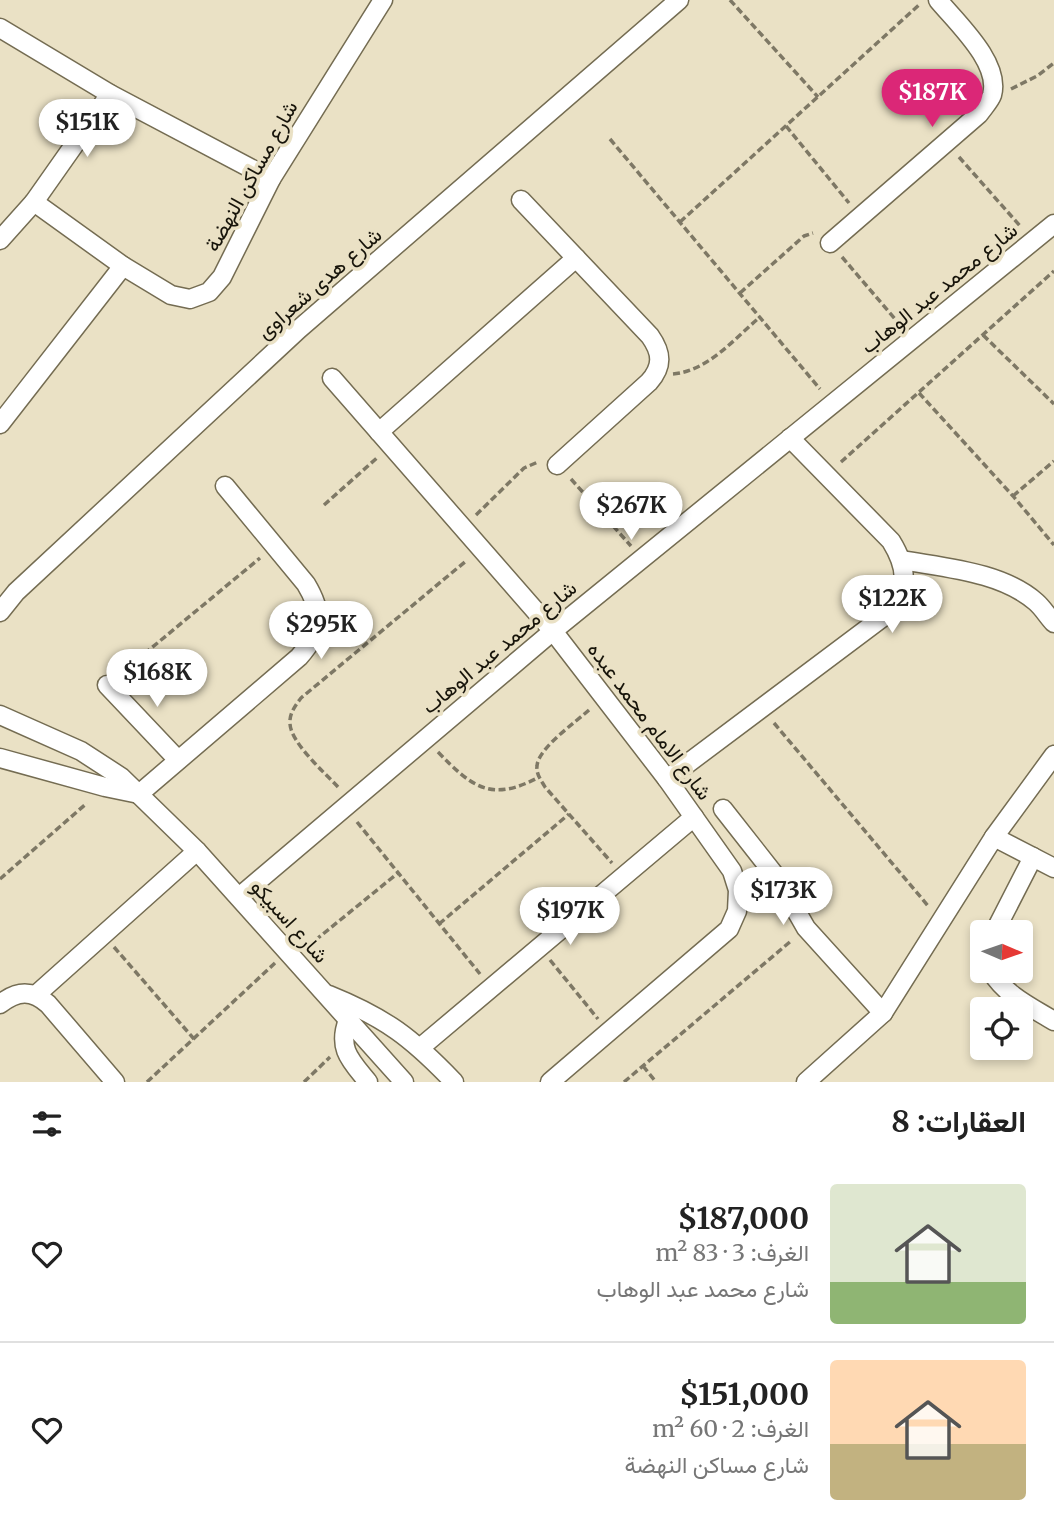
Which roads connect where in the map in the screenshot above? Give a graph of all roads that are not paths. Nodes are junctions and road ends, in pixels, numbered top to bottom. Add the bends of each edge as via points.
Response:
1 (383, 0) edge
2 (679, 0) edge
3 (938, 0) edge
4 (0, 28) edge
5 (110, 94) junction
6 (271, 179) junction
7 (521, 200) dead end
8 (34, 202) junction
9 (1054, 224) edge
10 (0, 240) edge
11 (830, 243) road end
12 (576, 258) junction
13 (123, 266) junction
14 (332, 378) dead end
15 (0, 424) edge
16 (790, 438) junction
17 (385, 439) junction
18 (557, 465) road end
19 (225, 486) dead end
20 (902, 559) junction
21 (16, 592) junction
22 (0, 606) edge
23 (0, 612) edge
24 (1054, 623) edge
25 (552, 631) junction
26 (107, 685) road end
27 (0, 715) edge
28 (1054, 755) edge
29 (0, 758) edge
30 (178, 760) junction
31 (667, 779) junction
32 (139, 794) junction
33 (723, 809) dead end
34 (694, 817) junction
35 (994, 837) junction
36 (197, 851) junction
37 (1033, 857) junction
38 (1054, 868) edge
39 (239, 897) junction
40 (1000, 920) edge
41 (999, 984) edge
42 (37, 994) junction
43 (325, 994) junction
44 (0, 1004) edge
45 (883, 1013) junction
46 (348, 1020) junction
47 (1054, 1021) edge
48 (421, 1048) junction
49 (115, 1082) edge
50 (368, 1082) edge
51 (404, 1082) edge
52 (454, 1082) edge
53 (550, 1082) edge
54 (806, 1082) edge

1 - 6 street, شارع مساكن النهضة
2 - 21 street, شارع هدى شعراوى via 299,329
3 - 11 street via 993,73 992,95 979,114
4 - 5 street
5 - 6 street
5 - 8 street
6 - 13 street, شارع مساكن النهضة via 222,277 209,292 190,299 171,295
7 - 12 street
8 - 10 street
8 - 13 street, شارع مساكن النهضة
9 - 16 street, شارع محمد عبد الوهاب
12 - 17 street
12 - 18 street via 650,336 660,359 658,372 649,382
13 - 15 street
14 - 17 street, شارع الامام محمد عبده
16 - 20 street via 891,541
16 - 25 street, شارع محمد عبد الوهاب
17 - 25 street, شارع الامام محمد عبده
19 - 30 street via 306,584 317,602 319,622 312,642 299,657
20 - 24 street via 1008,584 1036,602
20 - 31 street via 904,581 898,602 883,617
21 - 22 street
21 - 23 street, شارع هدى شعراوى
25 - 31 street, شارع الامام محمد عبده
25 - 39 street, شارع محمد عبد الوهاب
26 - 30 street
27 - 32 street, شارع اسبيكو via 102,763
28 - 35 street
29 - 32 street
30 - 32 street
31 - 34 street, شارع الامام محمد عبده
32 - 36 street, شارع اسبيكو
33 - 45 street via 778,879 806,928
34 - 48 street
34 - 53 street, شارع الامام محمد عبده via 732,871 738,890 737,911 729,929
35 - 37 street
35 - 45 street
36 - 39 street, شارع اسبيكو
36 - 42 street
37 - 38 street
37 - 40 street
39 - 43 street, شارع اسبيكو
41 - 47 street
42 - 44 street via 22,992
42 - 49 street
43 - 46 street, شارع اسبيكو
43 - 48 street via 391,1025
45 - 54 street
46 - 50 street via 347,1054
46 - 51 street, شارع اسبيكو
48 - 52 street

